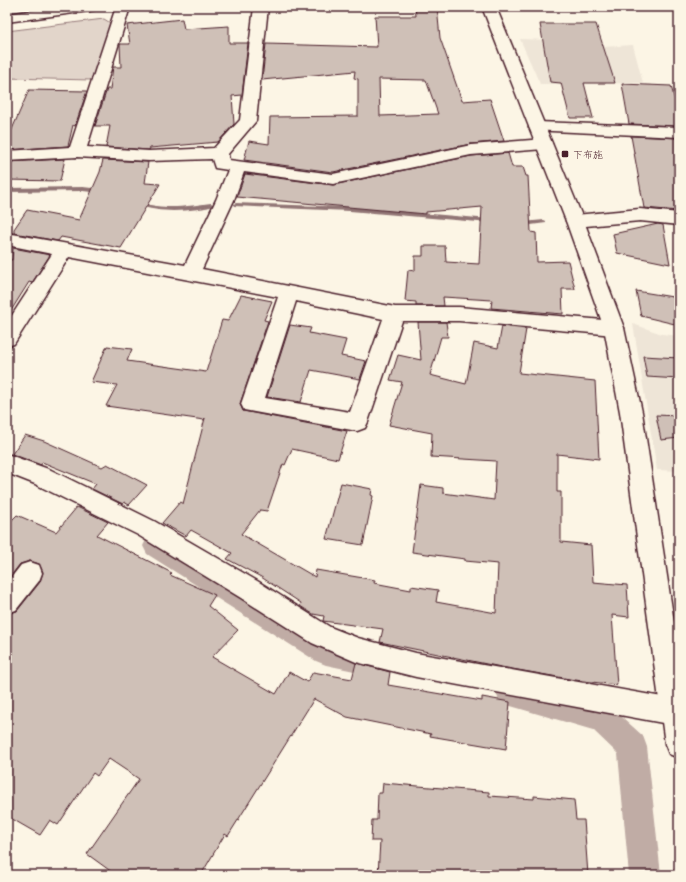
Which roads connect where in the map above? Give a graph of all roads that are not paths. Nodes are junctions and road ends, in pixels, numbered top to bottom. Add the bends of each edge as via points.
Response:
1 (89, 7) edge
2 (123, 7) edge
3 (261, 7) edge
4 (488, 7) edge
5 (70, 8) edge
6 (7, 18) edge
7 (679, 132) edge
8 (541, 136) junction
9 (77, 152) junction
10 (219, 153) junction
11 (7, 156) edge
12 (238, 167) junction
13 (679, 219) edge
14 (575, 221) junction
15 (7, 239) edge
16 (64, 250) junction
17 (191, 273) junction
18 (289, 294) junction
19 (395, 314) junction
20 (614, 328) junction
21 (7, 339) edge
22 (7, 463) edge
23 (30, 573) dead end
24 (7, 602) edge
25 (677, 713) edge
26 (679, 744) edge

1 - 5 street
2 - 9 street
3 - 10 street via 248,121
4 - 8 street
5 - 6 street
7 - 8 street
8 - 12 street via 333,179
8 - 14 street
9 - 10 street via 149,156
9 - 11 street
10 - 12 street via 221,164
12 - 17 street
13 - 14 street via 640,215
14 - 20 street
15 - 16 street
16 - 17 street
16 - 21 street
17 - 18 street
18 - 19 street
18 - 19 street via 252,404 357,422
19 - 20 street via 459,314
20 - 25 street via 631,412
22 - 25 street via 43,477 146,528 321,635 356,650 416,665
23 - 24 street
25 - 26 street

